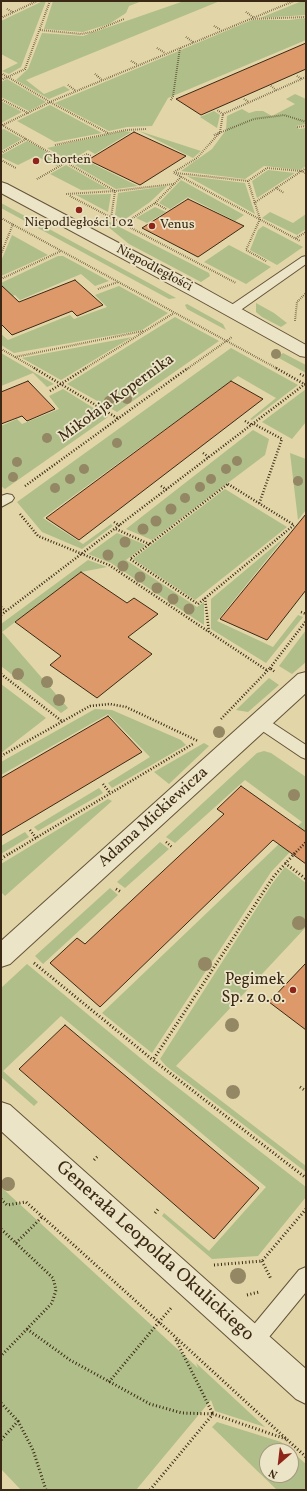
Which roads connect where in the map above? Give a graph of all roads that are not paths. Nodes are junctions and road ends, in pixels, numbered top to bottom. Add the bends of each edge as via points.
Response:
1 (1, 188) edge
2 (306, 259) edge
3 (231, 311) junction
4 (306, 352) edge
5 (306, 680) edge
6 (260, 722) junction
7 (306, 753) edge
8 (1, 956) edge
9 (1, 1114) edge
10 (306, 1277) edge
11 (253, 1341) junction
12 (306, 1389) edge

1 - 3 street, Niepodległości
2 - 3 lane
3 - 4 street, Niepodległości
5 - 6 street, Adama Mickiewicza
6 - 7 lane
6 - 8 street, Adama Mickiewicza
9 - 11 street, Generała Leopolda Okulickiego
10 - 11 lane
11 - 12 street, Generała Leopolda Okulickiego

